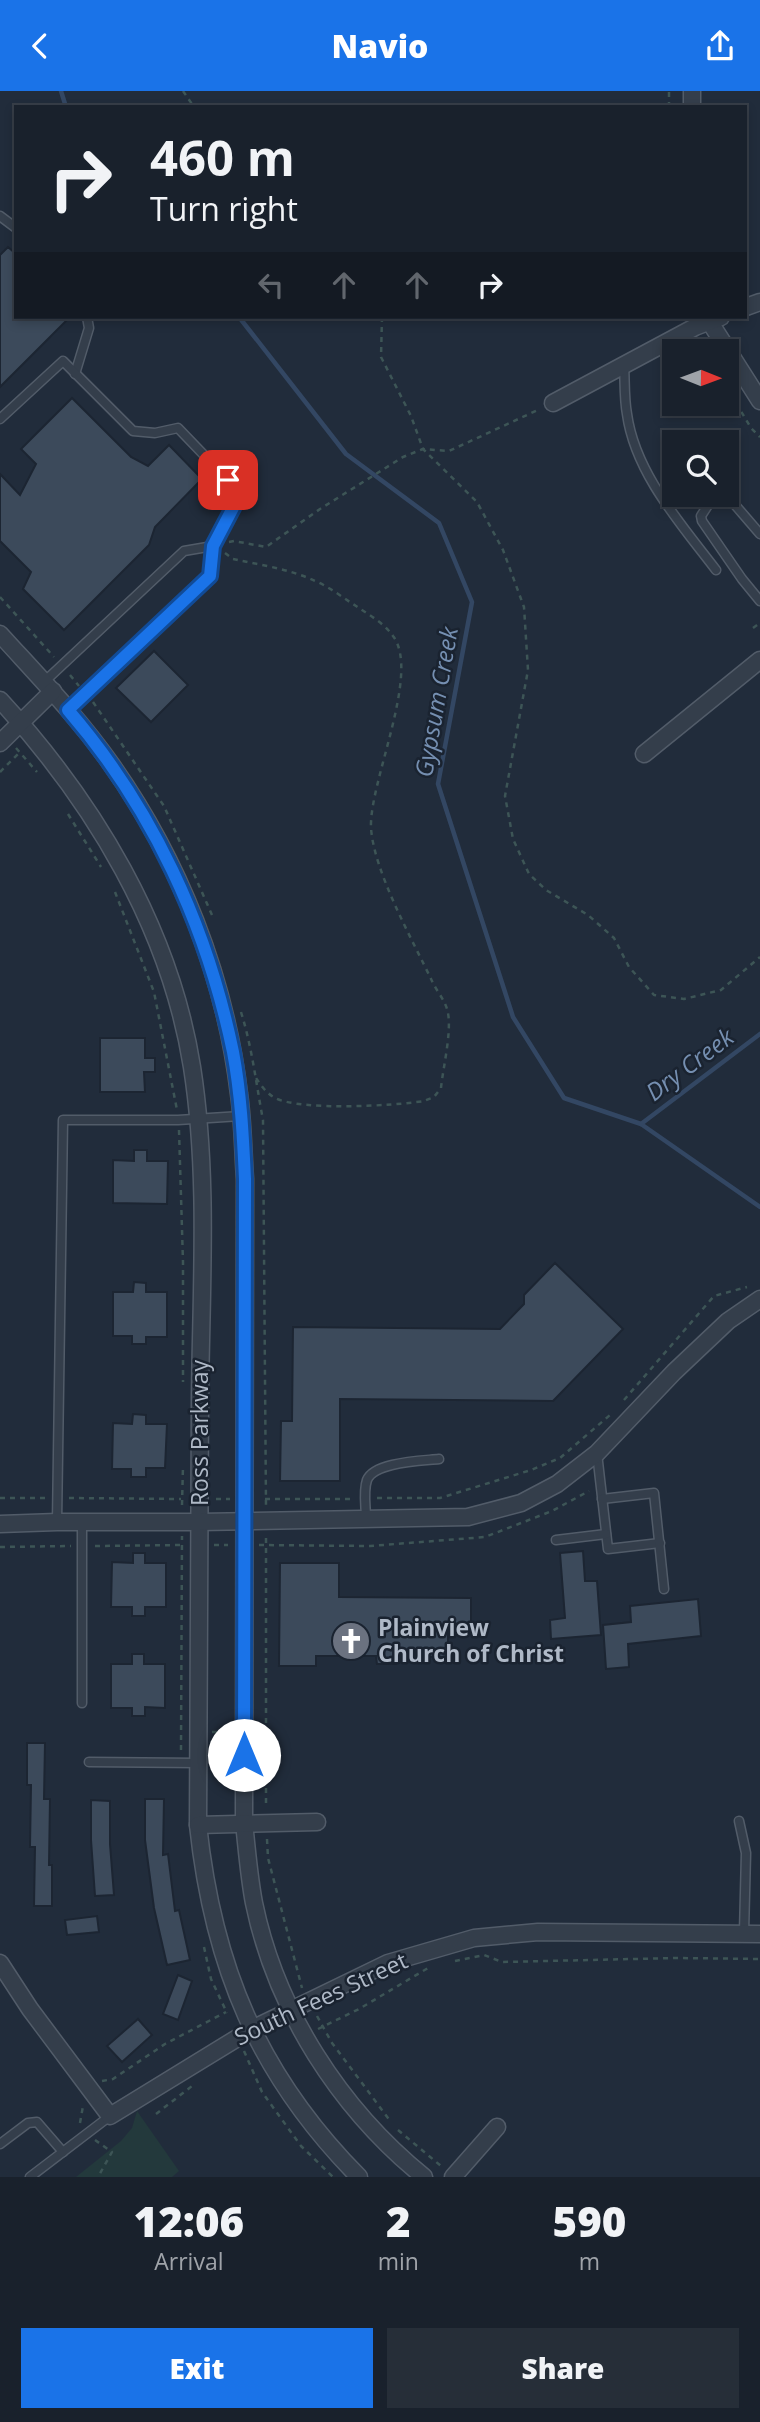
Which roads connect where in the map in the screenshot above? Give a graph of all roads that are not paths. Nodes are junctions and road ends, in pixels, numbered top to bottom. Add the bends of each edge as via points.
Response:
1 (87, 319) edge
2 (712, 319) edge
3 (714, 319) edge
4 (624, 365) junction
5 (75, 374) junction
6 (760, 401) edge
7 (553, 403) road end
8 (0, 419) edge
9 (760, 534) edge
10 (213, 546) junction
11 (716, 570) dead end
12 (760, 601) edge
13 (0, 634) edge
14 (760, 660) edge
15 (48, 687) junction
16 (0, 700) edge
17 (68, 710) junction
18 (20, 721) junction
19 (3, 740) edge
20 (644, 754) dead end
21 (242, 1116) junction
22 (198, 1118) junction
23 (760, 1299) edge
24 (597, 1453) junction
25 (439, 1459) dead end
26 (602, 1499) junction
27 (366, 1519) junction
28 (245, 1521) junction
29 (57, 1522) junction
30 (82, 1522) junction
31 (200, 1522) junction
32 (0, 1524) edge
33 (606, 1534) junction
34 (556, 1540) dead end
35 (660, 1543) junction
36 (664, 1589) dead end
37 (82, 1703) dead end
38 (89, 1762) dead end
39 (198, 1763) junction
40 (739, 1821) dead end
41 (317, 1822) dead end
42 (244, 1823) junction
43 (198, 1825) junction
44 (752, 1933) edge
45 (0, 1963) edge
46 (291, 2011) junction
47 (252, 2029) junction
48 (110, 2116) junction
49 (497, 2127) dead end
50 (0, 2144) edge
51 (63, 2152) junction
52 (30, 2177) edge
53 (359, 2177) edge
54 (424, 2177) edge
55 (453, 2177) edge

1 - 5 lane via 89,328
2 - 4 street
3 - 6 street via 713,327
4 - 7 street
4 - 11 lane via 626,414 634,442 668,506
5 - 8 lane via 63,361
5 - 10 lane via 133,431 178,428 228,480 235,504
9 - 12 lane via 723,496 712,499 701,516
10 - 15 lane via 184,551
10 - 17 lane via 210,576
13 - 15 street, Ross Parkway
14 - 20 street
15 - 17 street, Ross Parkway
15 - 18 street
16 - 18 street, Ross Parkway
17 - 21 street, Ross Parkway via 129,791 191,910 233,1053
18 - 19 street
18 - 22 street, Ross Parkway via 98,823 142,909 180,1009
21 - 22 lane
21 - 28 street, Ross Parkway
22 - 29 lane via 63,1120
22 - 31 street, Ross Parkway via 202,1181
23 - 24 street via 728,1321 674,1372
24 - 26 lane
24 - 27 street via 557,1484 520,1503 468,1517
25 - 27 lane via 382,1467 371,1473 365,1482
26 - 33 lane
26 - 35 lane via 654,1493
27 - 28 street
28 - 31 street
28 - 42 street, Ross Parkway
29 - 30 street
29 - 32 street
30 - 31 street
30 - 37 lane
31 - 39 street, Ross Parkway
33 - 34 lane
33 - 35 lane via 608,1549
35 - 36 lane
38 - 39 lane
39 - 43 street, Ross Parkway
40 - 44 lane
41 - 42 street
42 - 43 street
42 - 46 street, Ross Parkway via 254,1905
43 - 47 street, Ross Parkway via 221,1952
44 - 46 street, South Fees Street via 538,1932 474,1938 388,1963
45 - 48 street
46 - 47 street, South Fees Street
46 - 54 street, Ross Parkway via 345,2097 382,2140
47 - 48 street, South Fees Street
47 - 53 street, Ross Parkway via 300,2110
48 - 51 lane
49 - 55 street
50 - 51 lane via 28,2123 37,2122
51 - 52 lane

